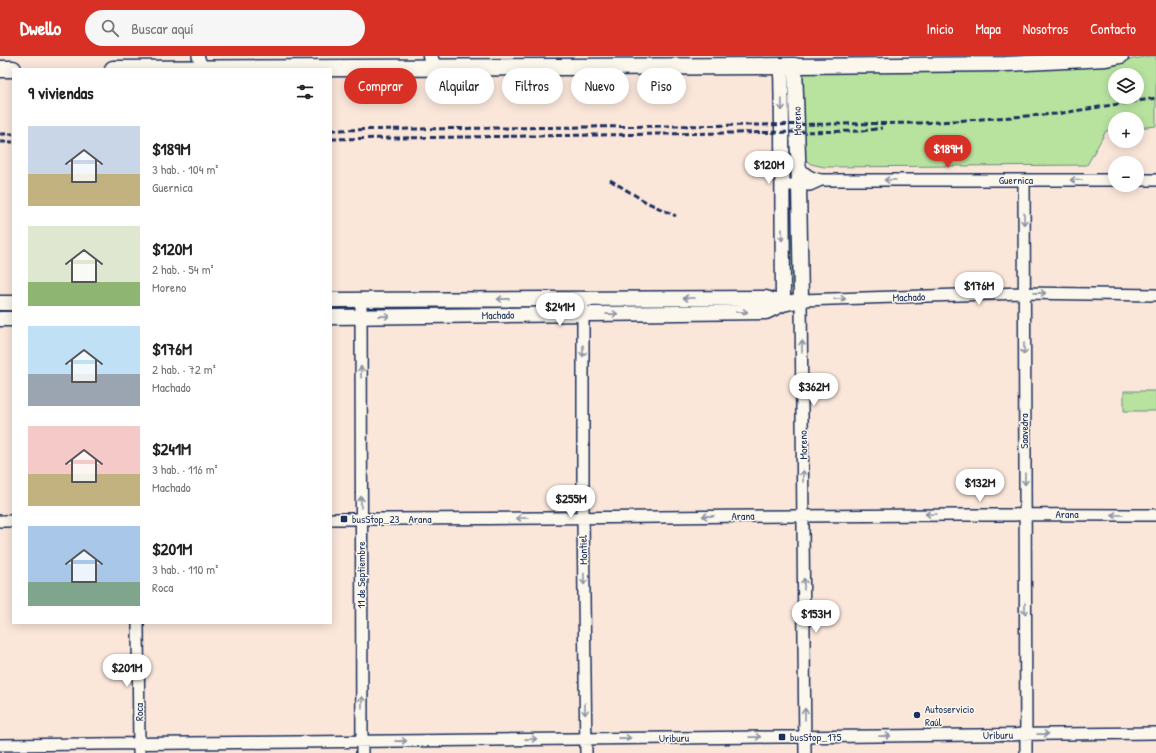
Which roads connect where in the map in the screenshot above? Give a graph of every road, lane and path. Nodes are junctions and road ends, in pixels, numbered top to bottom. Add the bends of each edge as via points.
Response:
1 (198, 56) edge
2 (1121, 56) edge
3 (432, 61) edge
4 (788, 66) junction
5 (203, 68) edge
6 (232, 68) edge
7 (0, 69) edge
8 (12, 69) edge
9 (799, 167) junction
10 (821, 180) junction
11 (1024, 180) junction
12 (1108, 180) edge
13 (1144, 180) edge
14 (1156, 180) edge
15 (782, 185) junction
16 (799, 185) junction
17 (1023, 293) junction
18 (1156, 294) edge
19 (583, 298) junction
20 (332, 300) edge
21 (360, 300) junction
22 (801, 300) junction
23 (0, 303) edge
24 (12, 303) edge
25 (782, 304) junction
26 (583, 314) junction
27 (360, 316) junction
28 (332, 317) edge
29 (0, 319) edge
30 (12, 319) edge
31 (1025, 514) junction
32 (803, 515) junction
33 (1156, 515) edge
34 (583, 518) junction
35 (332, 519) edge
36 (361, 519) junction
37 (0, 521) edge
38 (12, 521) edge
39 (138, 624) edge
40 (1156, 733) edge
41 (1026, 734) junction
42 (805, 737) junction
43 (586, 739) junction
44 (362, 741) junction
45 (0, 745) edge
46 (139, 748) edge
47 (362, 753) edge
48 (586, 753) edge
49 (805, 753) edge
50 (1026, 753) edge

1 - 5 street
2 - 4 street via 1006,64
3 - 4 main road
3 - 6 main road
4 - 9 street, Moreno
4 -> 15 street, Moreno
7 - 8 main road
9 - 10 street, Guernica via 811,177
9 - 16 street, Moreno
11 -> 10 street, Guernica
10 - 16 street, Guernica via 810,185
12 -> 11 street, Guernica
11 -> 17 street, Saavedra
13 - 14 street
15 - 16 street, Guernica
15 -> 25 street, Moreno
16 - 22 street, Moreno
17 -> 18 street, Machado
22 -> 17 street, Machado
17 -> 31 street, Saavedra
19 -> 21 street, Machado
25 -> 19 street, Machado via 766,298
19 - 26 street, Montiel
20 - 21 street, Machado
21 - 27 street, 11 de Septiembre
22 - 25 street, Machado
32 -> 22 street, Moreno
23 - 24 street
26 -> 25 street, Machado via 766,312
27 -> 26 street, Machado
26 -> 34 street, Montiel
27 - 28 street, Machado
36 -> 27 street, 11 de Septiembre
29 - 30 street
31 -> 32 street, Arana
33 -> 31 street, Arana
31 -> 41 street, Saavedra
32 -> 34 street, Arana
42 -> 32 street, Moreno
34 -> 36 street, Arana
34 -> 43 street, Montiel
35 - 36 street, Arana
44 -> 36 street, 11 de Septiembre
37 - 38 street
39 - 46 street, Roca
41 -> 40 street, Uriburu
42 -> 41 street, Uriburu
41 - 50 street, Saavedra
43 -> 42 street, Uriburu
42 - 49 street, Moreno
44 -> 43 street, Uriburu
43 - 48 street, Montiel
44 - 46 street, Uriburu
44 - 47 street, 11 de Septiembre
45 - 46 street, Uriburu

